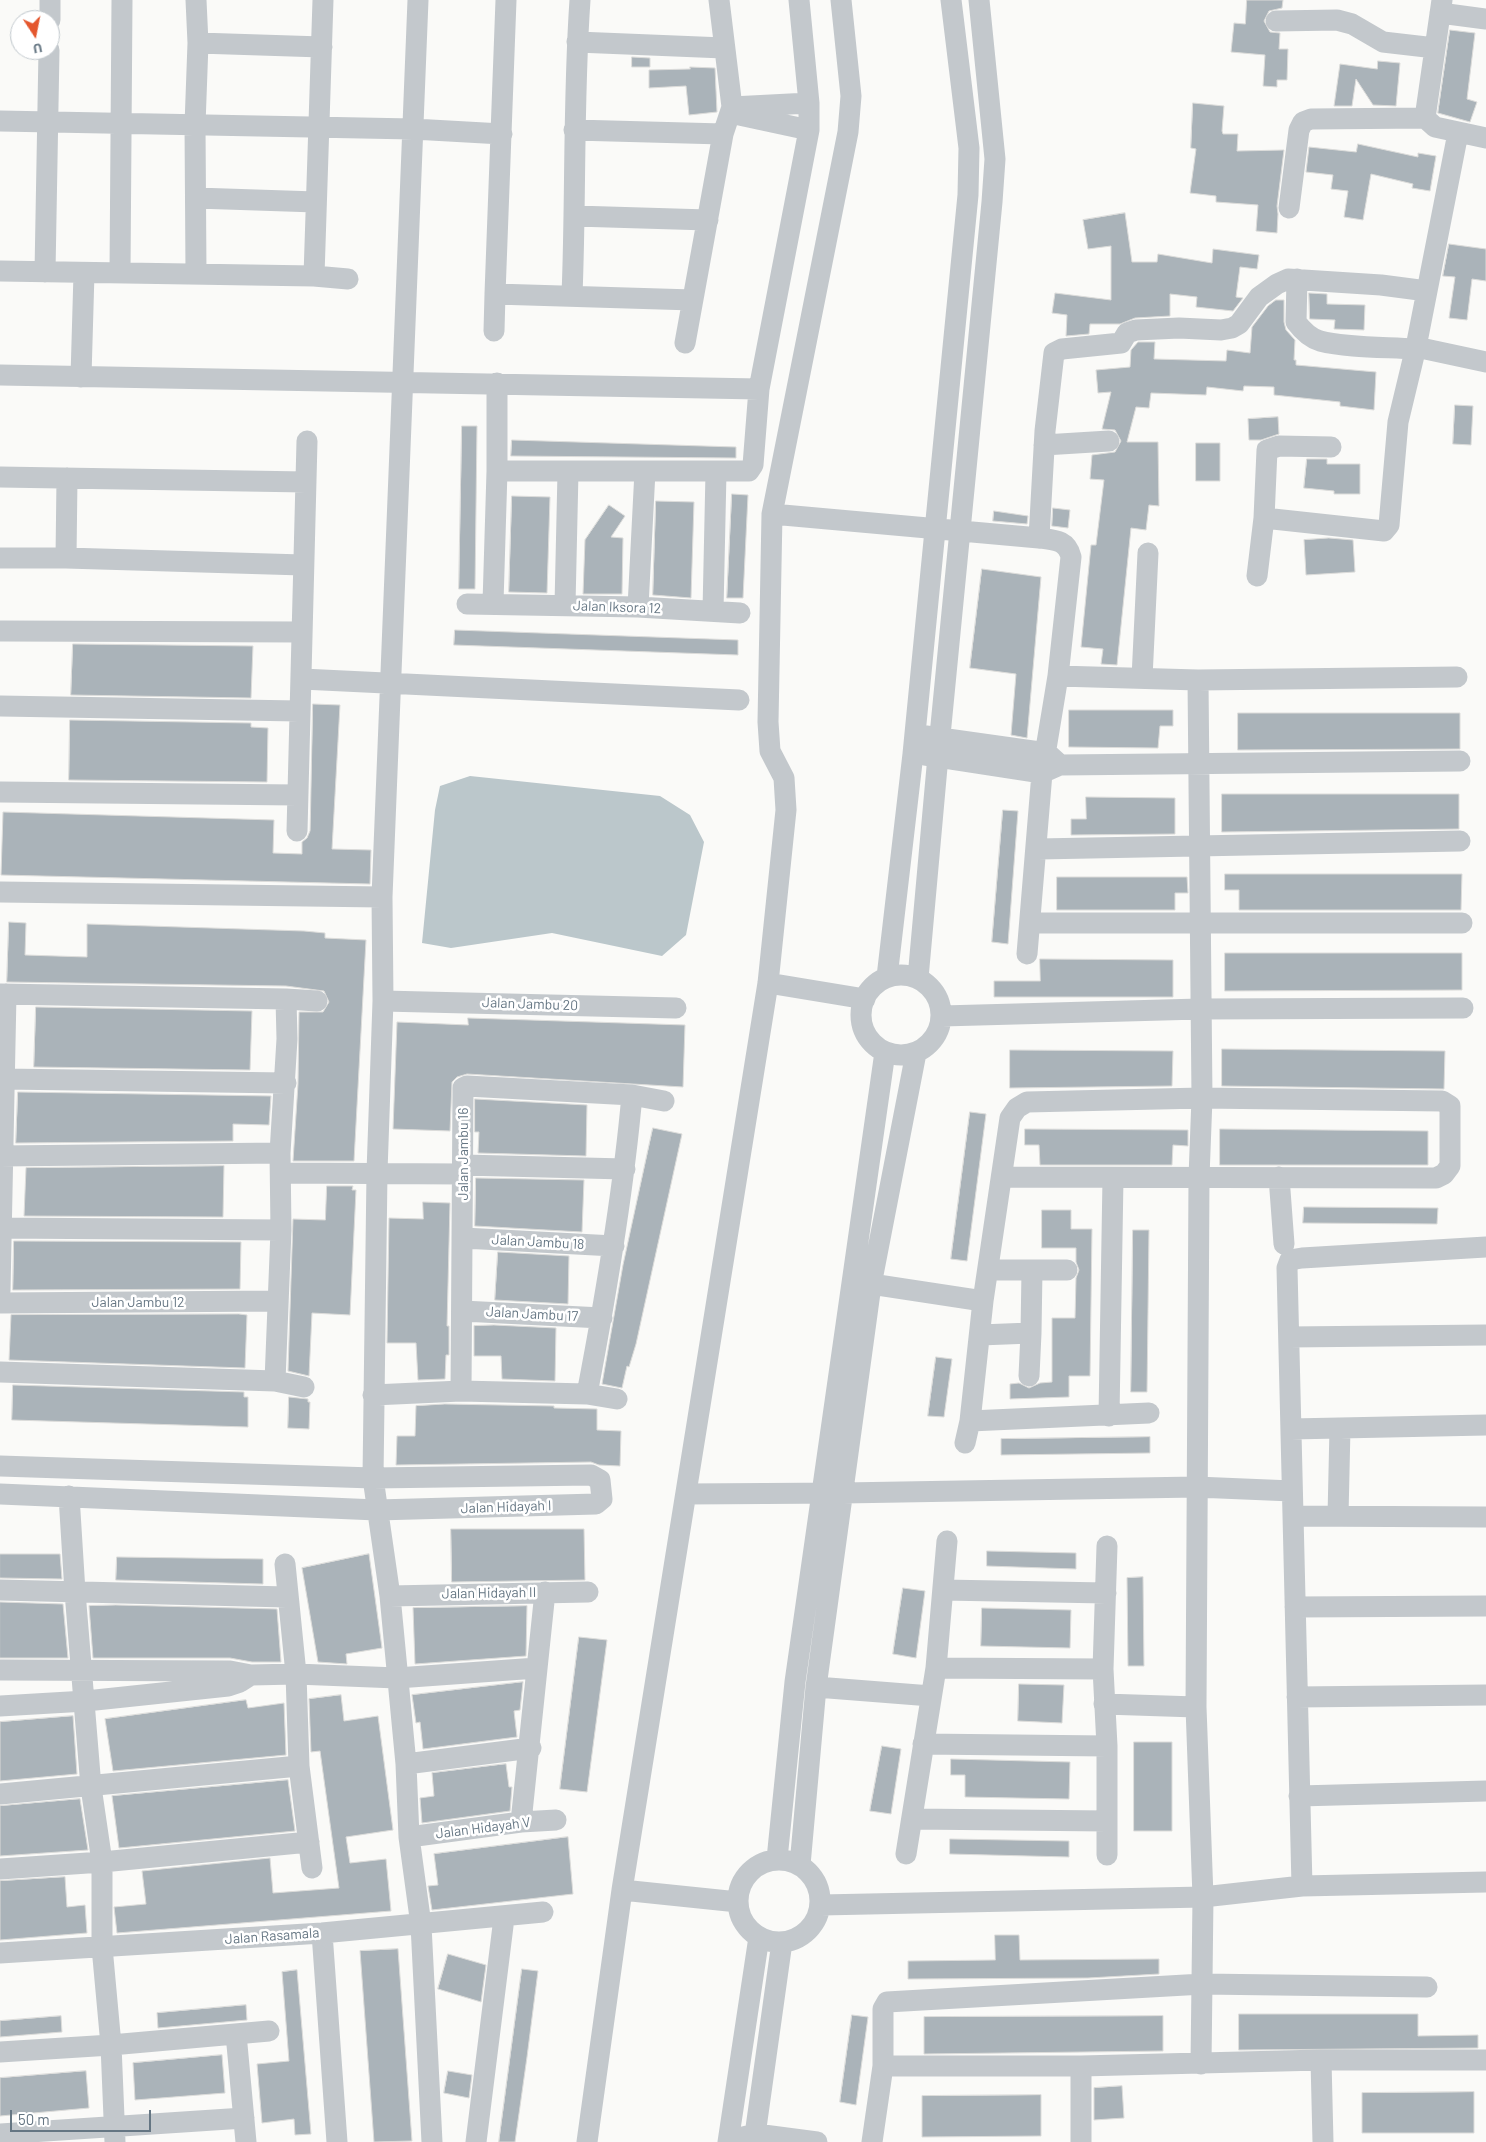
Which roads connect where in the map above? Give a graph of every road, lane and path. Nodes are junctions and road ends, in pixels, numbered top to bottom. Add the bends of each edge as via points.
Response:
1 (122, 0) edge
2 (196, 0) edge
3 (322, 0) edge
4 (418, 0) edge
5 (506, 0) edge
6 (580, 0) edge
7 (719, 0) edge
8 (799, 0) edge
9 (841, 0) edge
10 (951, 0) edge
11 (979, 0) edge
12 (1441, 7) edge
13 (1486, 19) edge
14 (1276, 21) dead end
15 (577, 42) junction
16 (198, 44) junction
17 (322, 47) junction
18 (724, 48) junction
19 (1435, 48) junction
20 (49, 60) edge
21 (987, 76) junction
22 (961, 82) junction
23 (809, 103) junction
24 (731, 110) junction
25 (1425, 118) junction
26 (0, 121) edge
27 (48, 122) junction
28 (122, 125) junction
29 (195, 125) junction
30 (319, 127) junction
31 (413, 129) junction
32 (574, 130) junction
33 (809, 130) junction
34 (1458, 133) junction
35 (502, 134) junction
36 (722, 134) junction
37 (1486, 138) edge
38 (196, 198) junction
39 (316, 202) junction
40 (1290, 208) dead end
41 (575, 216) junction
42 (708, 220) junction
43 (0, 271) edge
44 (44, 272) junction
45 (120, 273) junction
46 (196, 273) junction
47 (84, 274) junction
48 (314, 276) junction
49 (348, 279) dead end
50 (1297, 279) junction
51 (1427, 290) junction
52 (495, 294) junction
53 (572, 295) junction
54 (693, 300) junction
55 (494, 331) dead end
56 (685, 343) dead end
57 (1415, 348) junction
58 (1486, 362) edge
59 (0, 375) edge
60 (81, 376) junction
61 (404, 383) junction
62 (497, 383) junction
63 (759, 389) junction
64 (307, 441) dead end
65 (1109, 441) dead end
66 (1044, 445) junction
67 (1331, 447) dead end
68 (497, 471) junction
69 (645, 471) junction
70 (568, 472) junction
71 (716, 472) junction
72 (0, 477) edge
73 (67, 478) junction
74 (306, 482) junction
75 (772, 514) junction
76 (1264, 518) junction
77 (934, 527) junction
78 (961, 532) junction
79 (1040, 538) junction
80 (1148, 553) dead end
81 (0, 558) edge
82 (66, 558) junction
83 (304, 565) junction
84 (1257, 576) dead end
85 (493, 603) junction
86 (467, 604) dead end
87 (565, 605) junction
88 (638, 607) junction
89 (713, 611) junction
90 (740, 613) dead end
91 (0, 631) edge
92 (302, 632) junction
93 (1058, 676) junction
94 (1458, 677) dead end
95 (1142, 678) junction
96 (302, 679) junction
97 (1198, 680) junction
98 (392, 682) junction
99 (739, 700) dead end
100 (0, 706) edge
101 (299, 711) junction
102 (913, 744) junction
103 (939, 747) junction
104 (1460, 761) dead end
105 (1050, 764) junction
106 (1199, 764) junction
107 (0, 792) edge
108 (298, 795) junction
109 (297, 831) dead end
110 (1460, 841) dead end
111 (1200, 846) junction
112 (1038, 849) junction
113 (0, 892) edge
114 (382, 897) junction
115 (1030, 923) junction
116 (1462, 923) dead end
117 (1199, 924) junction
118 (1027, 954) dead end
119 (887, 977) junction
120 (918, 978) junction
121 (768, 983) junction
122 (3, 994) edge
123 (864, 998) junction
124 (286, 999) junction
125 (317, 1001) dead end
126 (383, 1001) junction
127 (676, 1008) dead end
128 (1462, 1008) dead end
129 (1200, 1010) junction
130 (942, 1016) junction
131 (885, 1052) junction
132 (916, 1053) junction
133 (4, 1079) junction
134 (286, 1083) junction
135 (632, 1095) junction
136 (1202, 1098) junction
137 (664, 1101) dead end
138 (1, 1156) edge
139 (281, 1163) junction
140 (626, 1169) junction
141 (463, 1170) junction
142 (376, 1172) junction
143 (1279, 1176) junction
144 (1003, 1177) junction
145 (1198, 1177) junction
146 (1113, 1178) junction
147 (1, 1228) edge
148 (281, 1230) junction
149 (463, 1238) junction
150 (1284, 1244) dead end
151 (614, 1246) junction
152 (1486, 1247) edge
153 (989, 1270) junction
154 (1032, 1270) junction
155 (1067, 1270) dead end
156 (861, 1283) junction
157 (0, 1291) edge
158 (277, 1301) junction
159 (983, 1301) junction
160 (0, 1303) edge
161 (462, 1311) junction
162 (602, 1318) junction
163 (1031, 1333) junction
164 (980, 1335) junction
165 (1486, 1335) edge
166 (1289, 1337) junction
167 (0, 1372) edge
168 (1029, 1376) dead end
169 (275, 1381) junction
170 (304, 1387) dead end
171 (461, 1391) junction
172 (587, 1394) junction
173 (373, 1395) junction
174 (617, 1399) dead end
175 (1149, 1413) dead end
176 (1109, 1416) junction
177 (970, 1421) junction
178 (1486, 1426) edge
179 (1340, 1428) junction
180 (1291, 1429) junction
181 (965, 1443) dead end
182 (0, 1466) edge
183 (373, 1478) junction
184 (1196, 1487) junction
185 (1292, 1491) junction
186 (821, 1493) junction
187 (0, 1494) edge
188 (686, 1494) junction
189 (843, 1494) junction
190 (70, 1496) junction
191 (378, 1510) junction
192 (1293, 1516) junction
193 (1338, 1516) junction
194 (1486, 1517) edge
195 (947, 1541) dead end
196 (1107, 1546) dead end
197 (285, 1564) dead end
198 (0, 1590) edge
199 (943, 1590) junction
200 (74, 1592) junction
201 (545, 1592) junction
202 (588, 1592) dead end
203 (1106, 1593) junction
204 (390, 1596) junction
205 (287, 1598) junction
206 (1486, 1606) edge
207 (1295, 1607) junction
208 (537, 1668) junction
209 (936, 1668) junction
210 (1103, 1669) junction
211 (0, 1670) edge
212 (82, 1671) junction
213 (296, 1674) junction
214 (251, 1675) junction
215 (397, 1678) junction
216 (816, 1686) junction
217 (1486, 1695) edge
218 (931, 1696) junction
219 (1296, 1698) junction
220 (86, 1701) junction
221 (1104, 1704) junction
222 (0, 1706) edge
223 (1196, 1707) junction
224 (923, 1744) junction
225 (1107, 1746) junction
226 (530, 1748) junction
227 (406, 1764) junction
228 (299, 1766) junction
229 (91, 1787) junction
230 (1486, 1791) edge
231 (0, 1794) edge
232 (1299, 1796) junction
233 (913, 1819) junction
234 (556, 1820) dead end
235 (1107, 1821) junction
236 (521, 1822) junction
237 (409, 1837) junction
238 (309, 1842) junction
239 (906, 1854) dead end
240 (1107, 1855) dead end
241 (777, 1859) junction
242 (102, 1862) junction
243 (800, 1865) junction
244 (312, 1868) dead end
245 (0, 1869) edge
246 (1486, 1882) edge
247 (1302, 1886) junction
248 (622, 1890) junction
249 (1202, 1897) junction
250 (738, 1902) junction
251 (820, 1905) junction
252 (543, 1912) dead end
253 (504, 1918) junction
254 (421, 1925) junction
255 (322, 1933) junction
256 (759, 1937) junction
257 (782, 1942) junction
258 (102, 1947) junction
259 (0, 1953) edge
260 (1202, 1984) junction
261 (1427, 1987) dead end
262 (269, 2031) dead end
263 (236, 2034) junction
264 (111, 2045) junction
265 (0, 2052) edge
266 (1321, 2060) junction
267 (1486, 2060) edge
268 (1201, 2064) junction
269 (883, 2066) junction
270 (1081, 2066) junction
271 (244, 2118) junction
272 (0, 2134) edge
273 (114, 2135) edge
274 (755, 2138) edge
275 (246, 2142) edge
276 (337, 2142) edge
277 (432, 2142) edge
278 (476, 2142) edge
279 (587, 2142) edge
280 (728, 2142) edge
281 (817, 2142) edge
282 (872, 2142) edge
283 (1081, 2142) edge
284 (1323, 2142) edge

1 - 28 street
2 - 16 street
3 - 17 street
4 - 31 street
5 - 35 street
6 - 15 street
7 - 18 street
8 - 23 street
9 - 75 street via 851,96 848,132
10 - 22 street
11 - 21 street
12 - 13 street
12 - 19 street
14 - 19 street via 1337,20 1352,24 1383,42
15 - 18 street
15 - 32 street
16 - 17 street
16 - 29 street
17 - 30 street
18 - 24 street
19 - 25 street
20 - 27 street
21 - 22 street
21 - 78 street via 995,159
22 - 77 street via 969,148 968,195
23 - 24 street
23 - 33 street
24 - 33 street
24 - 36 street
25 - 34 street via 1434,127
25 - 40 street via 1311,119 1303,122 1299,130
26 - 27 street
27 - 28 street
27 - 44 street
28 - 29 street
28 - 45 street
29 - 30 street
29 - 38 street
30 - 31 street
30 - 39 street
31 - 35 street
31 - 61 street
32 - 36 street
32 - 41 street
33 - 63 street
34 - 37 street
34 - 51 street
35 - 52 street
36 - 42 street
38 - 39 street
38 - 46 street
39 - 48 street
41 - 42 street
41 - 53 street
42 - 54 street
43 - 44 street
44 - 47 street
45 - 46 street
45 - 47 street
46 - 48 street
47 - 60 street
48 - 49 street
50 - 51 street
50 - 57 street via 1296,322 1314,338 1334,343
50 - 66 street via 1277,284 1258,297 1232,328 1136,330 1127,333 1121,343 1062,349 1054,353
51 - 57 street
52 - 53 street
52 - 55 street
53 - 54 street
54 - 56 street
57 - 58 street
57 - 76 street via 1398,422 1389,525 1384,531
59 - 60 street
60 - 61 street
61 - 62 street
61 - 98 street
62 - 63 street
62 - 68 street
63 - 71 street via 749,471
64 - 74 street
65 - 66 street
66 - 79 street
67 - 76 street via 1279,446 1267,450
68 - 70 street
68 - 85 street
69 - 70 street
69 - 71 street
69 - 88 street
70 - 87 street
71 - 89 street
72 - 73 street
73 - 74 street
73 - 82 street
74 - 83 street
75 - 77 street
75 - 121 street via 768,722 770,751 784,778 786,810
76 - 84 street
77 - 78 street
77 - 102 street
78 - 79 street
78 - 103 street
79 - 93 street via 1060,541 1069,547 1071,557
80 - 95 street
81 - 82 street
82 - 83 street
83 - 92 street
85 - 86 street, Jalan Iksora 12
85 - 87 street, Jalan Iksora 12
87 - 88 street, Jalan Iksora 12
88 - 89 street, Jalan Iksora 12
89 - 90 street, Jalan Iksora 12
91 - 92 street
92 - 96 street
93 - 95 street
93 - 105 street
94 - 97 street
95 - 97 street
96 - 98 street
96 - 101 street
97 - 106 street
98 - 99 street
98 - 114 street
100 - 101 street
101 - 108 street
102 - 103 street
102 - 119 street
103 - 105 street
103 - 120 street
104 - 106 street
105 - 106 street
105 - 112 street
106 - 111 street
107 - 108 street
108 - 109 street
110 - 111 street
111 - 112 street
111 - 117 street
112 - 115 street
113 - 114 street
114 - 126 street
115 - 117 street
115 - 118 street
116 - 117 street
117 - 129 street
119 - 120 street via 903,975
119 - 123 street
120 - 130 street via 935,994
121 - 123 street
121 - 188 street
122 - 124 street
122 - 133 street
123 - 131 street via 861,1014 864,1029 872,1042
124 - 125 street
124 - 134 street
126 - 127 street, Jalan Jambu 20
126 - 142 street
128 - 129 street
129 - 130 street
129 - 136 street
130 - 132 street via 938,1032
131 - 132 street via 900,1055
131 - 156 street
132 - 156 street
133 - 134 street
133 - 138 street
134 - 139 street
135 - 137 street, Jalan Jambu 16
135 - 140 street
135 - 141 street, Jalan Jambu 16 via 467,1086 462,1092
136 - 143 street via 1442,1101 1450,1106 1450,1166 1436,1178
136 - 144 street via 1027,1102 1010,1118
136 - 145 street
138 - 139 street
138 - 147 street
139 - 142 street
139 - 148 street
140 - 141 street
140 - 151 street
141 - 142 street
141 - 149 street, Jalan Jambu 16
142 - 173 street
143 - 145 street
143 - 150 street
144 - 146 street
144 - 153 street
145 - 146 street
145 - 184 street
146 - 176 street
147 - 148 street
147 - 157 street
148 - 158 street
149 - 151 street, Jalan Jambu 18
149 - 161 street, Jalan Jambu 16
151 - 162 street
152 - 166 street via 1290,1260 1286,1268
153 - 154 street
153 - 159 street
154 - 155 street
154 - 163 street
156 - 159 street
156 - 186 street
156 - 189 street
158 - 160 street, Jalan Jambu 12
158 - 169 street
159 - 164 street
161 - 162 street, Jalan Jambu 17
161 - 171 street, Jalan Jambu 16
162 - 172 street
163 - 164 street
163 - 168 street
164 - 177 street
165 - 166 street
166 - 180 street
167 - 169 street
169 - 170 street
171 - 172 street
171 - 173 street
172 - 174 street
173 - 183 street
175 - 176 street
176 - 177 street
177 - 181 street
178 - 179 street
179 - 180 street
179 - 193 street
180 - 185 street
182 - 183 street
183 - 191 street
183 - 191 street, Jalan Hidayah I via 591,1475 600,1480 602,1499 596,1504
184 - 185 street
184 - 189 street
184 - 223 street
185 - 192 street
186 - 188 street
186 - 189 street
186 - 241 street via 795,1682
187 - 190 street
188 - 248 street
189 - 216 street
190 - 191 street
190 - 200 street
191 - 204 street
192 - 193 street
192 - 207 street
193 - 194 street
195 - 199 street
196 - 203 street
197 - 205 street
198 - 200 street
199 - 203 street
199 - 209 street
200 - 205 street
200 - 212 street
201 - 202 street, Jalan Hidayah II
201 - 204 street, Jalan Hidayah II
201 - 208 street
203 - 210 street
204 - 215 street
205 - 213 street
206 - 207 street
207 - 219 street
208 - 215 street
208 - 226 street
209 - 210 street
209 - 218 street
210 - 221 street
211 - 212 street
212 - 214 street via 230,1671
212 - 220 street
213 - 214 street
213 - 215 street
213 - 228 street
214 - 220 street via 228,1686
215 - 227 street
216 - 218 street
216 - 243 street
217 - 219 street
218 - 224 street
219 - 232 street
220 - 222 street
220 - 229 street
221 - 223 street
221 - 225 street
223 - 249 street
224 - 225 street
224 - 233 street
225 - 235 street
226 - 227 street
226 - 236 street
227 - 237 street
228 - 229 street
228 - 238 street
229 - 231 street
229 - 242 street
230 - 232 street
232 - 247 street
233 - 235 street
233 - 239 street
234 - 236 street, Jalan Hidayah V
235 - 240 street
236 - 237 street, Jalan Hidayah V
237 - 254 street
238 - 242 street
238 - 244 street
241 - 243 street
241 - 250 street via 757,1866 742,1881
242 - 245 street
242 - 258 street
243 - 251 street via 816,1882
246 - 247 street
247 - 249 street
248 - 250 street
248 - 279 street
249 - 251 street
249 - 260 street
250 - 256 street via 744,1922
251 - 257 street via 814,1923 800,1936
252 - 253 street, Jalan Rasamala
253 - 254 street, Jalan Rasamala
253 - 278 street
254 - 255 street, Jalan Rasamala
254 - 277 street
255 - 258 street, Jalan Rasamala
255 - 276 street
256 - 257 street
256 - 280 street
257 - 274 street
258 - 259 street, Jalan Rasamala
258 - 264 street
260 - 261 street
260 - 268 street
260 - 269 street via 887,2002 883,2009
262 - 263 street
263 - 264 street
263 - 271 street
264 - 265 street
264 - 273 street
266 - 267 street
266 - 268 street
266 - 284 street
268 - 270 street
269 - 270 street
269 - 282 street
270 - 283 street
271 - 273 street
271 - 275 street
272 - 273 street
274 - 280 street
274 - 281 street

